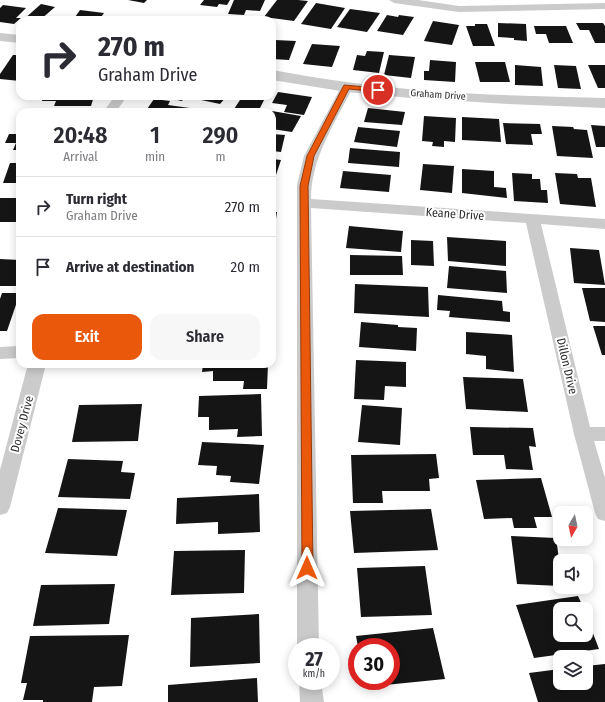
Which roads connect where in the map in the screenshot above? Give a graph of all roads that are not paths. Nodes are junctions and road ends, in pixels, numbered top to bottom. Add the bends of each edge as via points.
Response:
1 (394, 0) edge
2 (598, 4) edge
3 (0, 37) edge
4 (16, 39) edge
5 (276, 76) edge
6 (347, 86) junction
7 (605, 103) edge
8 (304, 203) junction
9 (532, 219) junction
10 (605, 224) edge
11 (0, 352) edge
12 (16, 352) edge
13 (36, 368) edge
14 (583, 434) junction
15 (605, 434) edge
16 (0, 507) edge
17 (605, 512) edge
18 (308, 638) edge
19 (311, 690) edge
20 (312, 702) edge

1 - 2 street via 459,9
3 - 4 street
5 - 6 street, Graham Drive
6 - 7 street, Graham Drive via 448,96
6 - 8 street via 311,156 304,186
8 - 9 street, Keane Drive
8 - 18 street
9 - 10 street, Keane Drive
9 - 14 street, Dillon Drive
11 - 12 street
13 - 16 street, Dovey Drive
14 - 15 street
14 - 17 street, Dillon Drive
19 - 20 street

